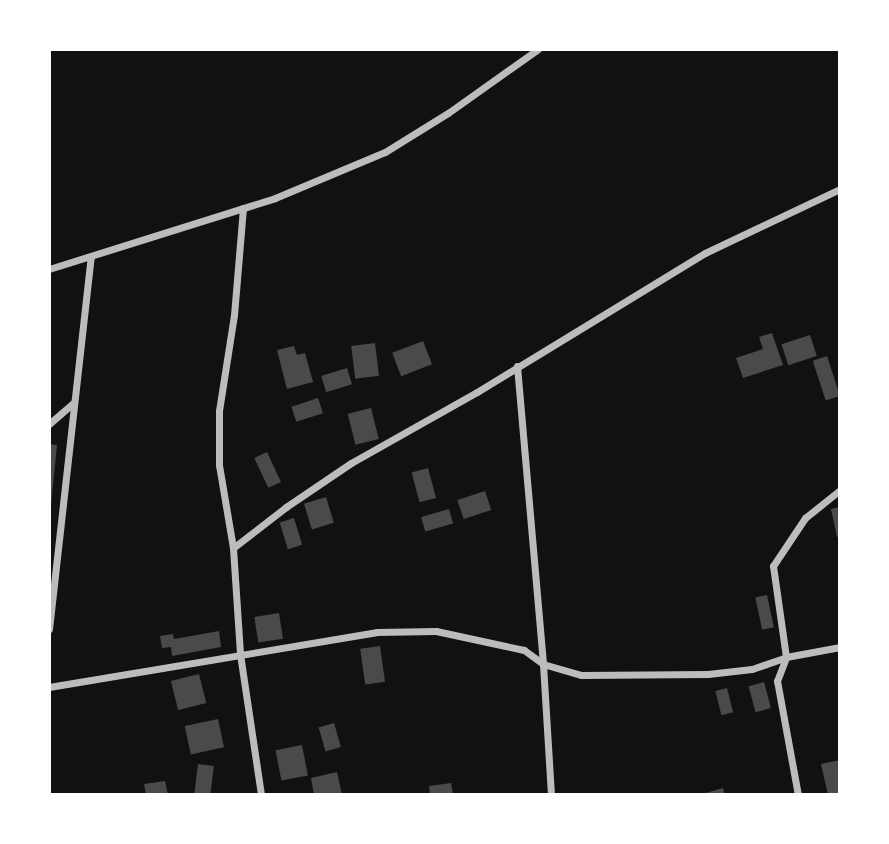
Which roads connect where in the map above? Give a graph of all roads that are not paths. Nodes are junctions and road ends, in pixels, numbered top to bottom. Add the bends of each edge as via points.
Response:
1 (538, 49) edge
2 (840, 189) edge
3 (243, 208) junction
4 (91, 257) junction
5 (49, 269) edge
6 (517, 366) junction
7 (75, 401) junction
8 (49, 424) edge
9 (840, 490) edge
10 (233, 548) junction
11 (49, 629) edge
12 (840, 647) edge
13 (240, 654) junction
14 (786, 657) junction
15 (543, 664) junction
16 (49, 687) edge
17 (261, 795) edge
18 (551, 795) edge
19 (798, 795) edge

1 - 3 street via 385,152
2 - 6 street via 705,253
3 - 4 street
3 - 10 street via 234,315 219,411 219,465
4 - 5 street
4 - 7 street
6 - 10 street via 351,463
6 - 15 street
7 - 8 street
7 - 11 street
9 - 14 street via 805,518 773,566
10 - 13 street
12 - 14 street
13 - 15 street via 377,632 436,631 524,650
13 - 16 street
13 - 17 street
14 - 15 street via 752,669 708,674 581,675
14 - 19 street via 777,681
15 - 18 street

